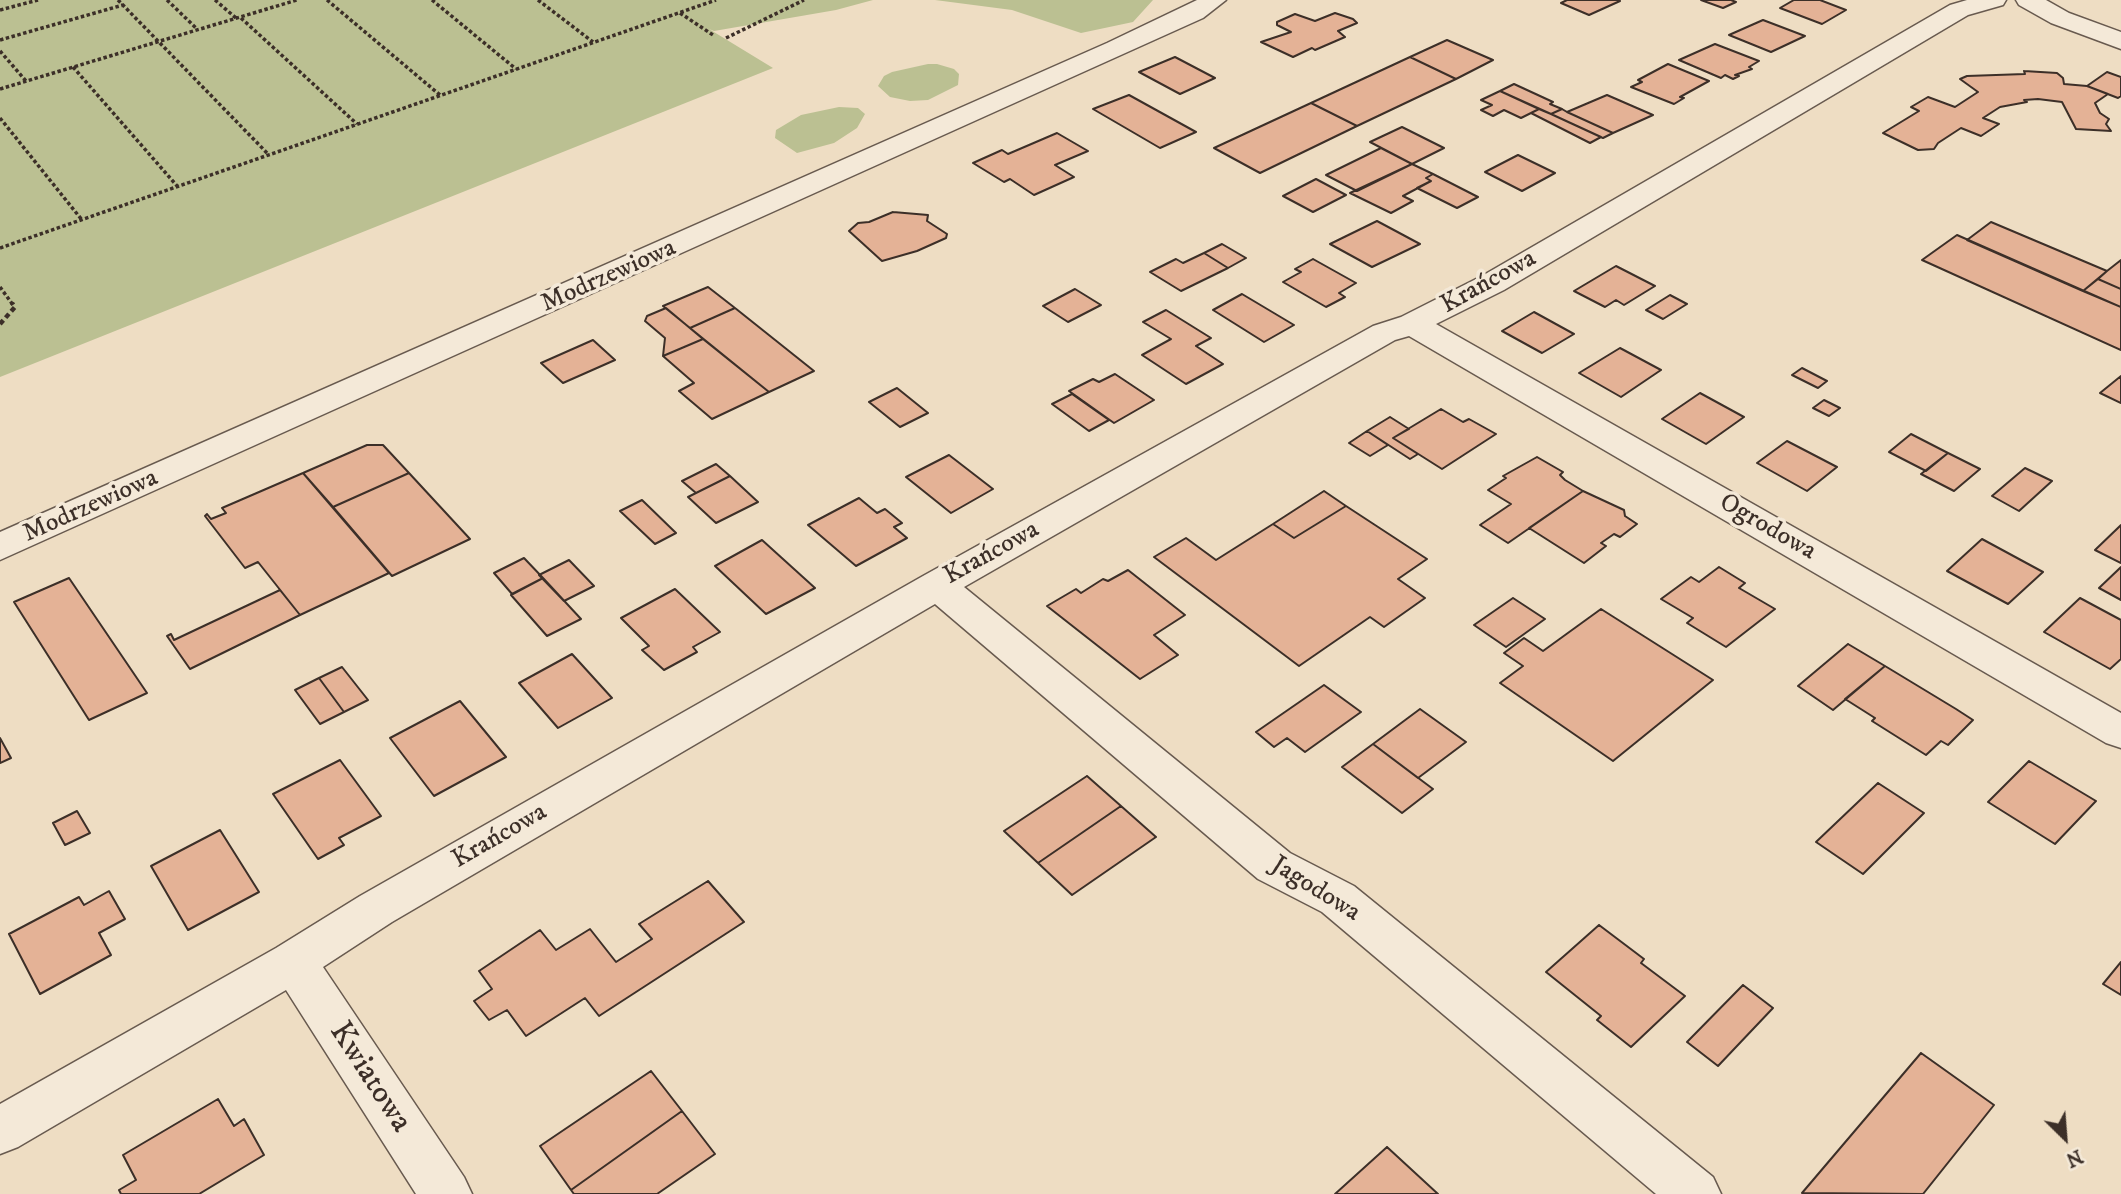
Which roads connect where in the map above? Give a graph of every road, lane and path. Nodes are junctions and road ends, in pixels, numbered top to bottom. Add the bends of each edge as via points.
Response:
1 (38, 0) edge
2 (118, 0) edge
3 (167, 0) edge
4 (215, 0) edge
5 (297, 0) edge
6 (327, 0) edge
7 (432, 0) edge
8 (538, 0) edge
9 (694, 0) edge
10 (716, 0) edge
11 (804, 0) edge
12 (1214, 0) edge
13 (1994, 0) edge
14 (2028, 0) edge
15 (123, 5) junction
16 (701, 5) junction
17 (0, 10) edge
18 (680, 12) junction
19 (238, 18) junction
20 (198, 30) junction
21 (713, 35) dead end
22 (726, 38) dead end
23 (0, 40) edge
24 (2121, 41) edge
25 (158, 42) junction
26 (593, 43) junction
27 (0, 51) edge
28 (73, 67) junction
29 (517, 69) junction
30 (26, 81) junction
31 (0, 89) edge
32 (440, 96) junction
33 (0, 118) edge
34 (357, 124) junction
35 (269, 155) junction
36 (178, 187) junction
37 (82, 220) junction
38 (0, 248) edge
39 (0, 287) edge
40 (0, 324) edge
41 (1412, 324) junction
42 (0, 547) edge
43 (937, 585) junction
44 (2121, 732) edge
45 (293, 962) junction
46 (0, 1131) edge
47 (446, 1194) edge
48 (1695, 1194) edge

1 - 17 path
2 - 15 path
3 - 20 path
4 - 19 path
5 - 19 path
6 - 32 path
7 - 29 path
8 - 26 path
9 - 16 path
10 - 16 path
11 - 22 path
12 - 42 street, Modrzewiowa via 1091,60
13 - 41 street, Krańcowa via 1959,10 1493,282
14 - 24 street via 2060,18
15 - 23 path
15 - 25 path
16 - 18 path
18 - 21 path
18 - 26 path
19 - 20 path
19 - 34 path
20 - 25 path
25 - 28 path
25 - 35 path
26 - 29 path
27 - 30 path
28 - 30 path
28 - 36 path
29 - 32 path
30 - 31 path
32 - 34 path
33 - 37 path
34 - 35 path
35 - 36 path
36 - 37 path
37 - 38 path
39 - 40 path via 15,307
41 - 43 street, Krańcowa via 1384,333
41 - 44 street, Ogrodowa
43 - 45 street, Krańcowa via 376,909
43 - 48 street, Jagodowa via 1274,866 1338,899
45 - 46 street, Krańcowa
45 - 47 street, Kwiatowa

